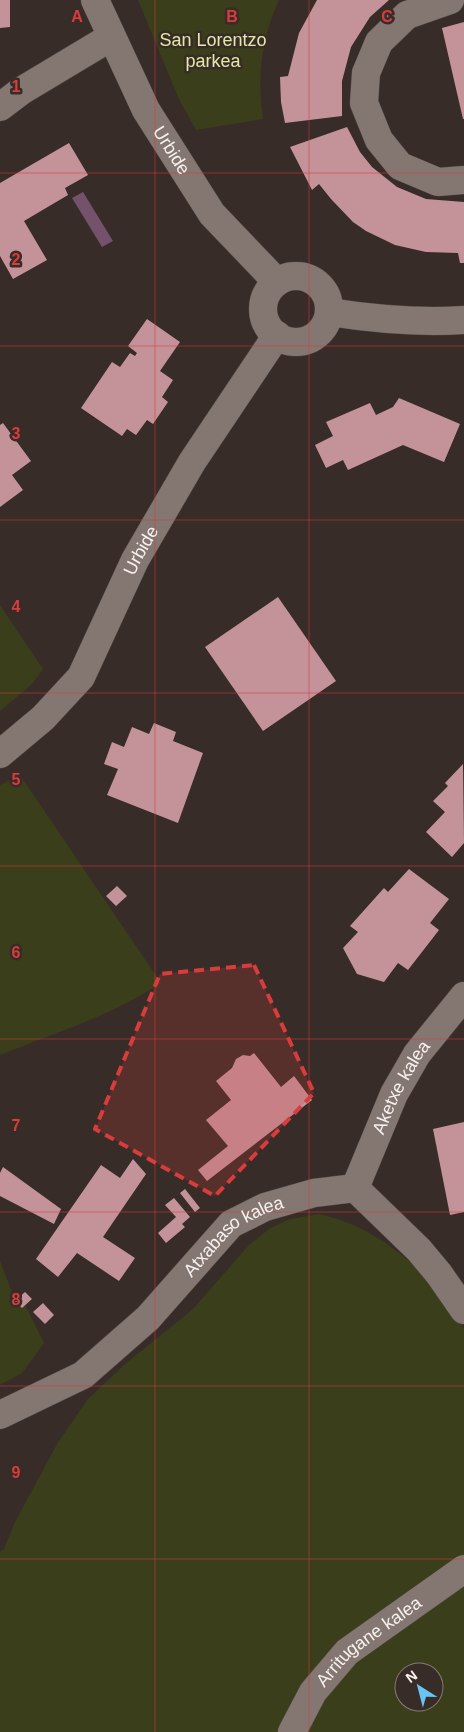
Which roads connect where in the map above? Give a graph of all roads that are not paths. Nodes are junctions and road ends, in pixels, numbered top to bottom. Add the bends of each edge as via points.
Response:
1 (95, 0) edge
2 (450, 0) edge
3 (111, 37) junction
4 (0, 107) edge
5 (464, 180) edge
6 (277, 282) junction
7 (329, 312) junction
8 (464, 320) edge
9 (277, 335) junction
10 (0, 754) edge
11 (464, 996) edge
12 (354, 1188) junction
13 (464, 1310) edge
14 (0, 1415) edge
15 (464, 1569) edge
16 (292, 1732) edge

1 - 3 street, Urbide
2 - 5 street via 407,15 379,42 366,73 364,104 379,140 400,166 438,182
3 - 4 street
3 - 6 street, Urbide via 146,110 212,214
6 - 7 street via 297,276 317,283 328,301
6 - 9 street via 265,299 263,309 270,328
7 - 8 street via 368,318 437,322
7 - 9 street via 322,330 305,340 285,340
9 - 10 street, Urbide via 192,462 135,560 81,677 43,718
11 - 12 street, Aketxe kalea via 417,1054 394,1094
12 - 13 street via 419,1250
12 - 14 street, Atxabaso kalea via 314,1193 265,1207 231,1224 148,1318 83,1375
15 - 16 street, Arritugane kalea via 347,1652 313,1692

